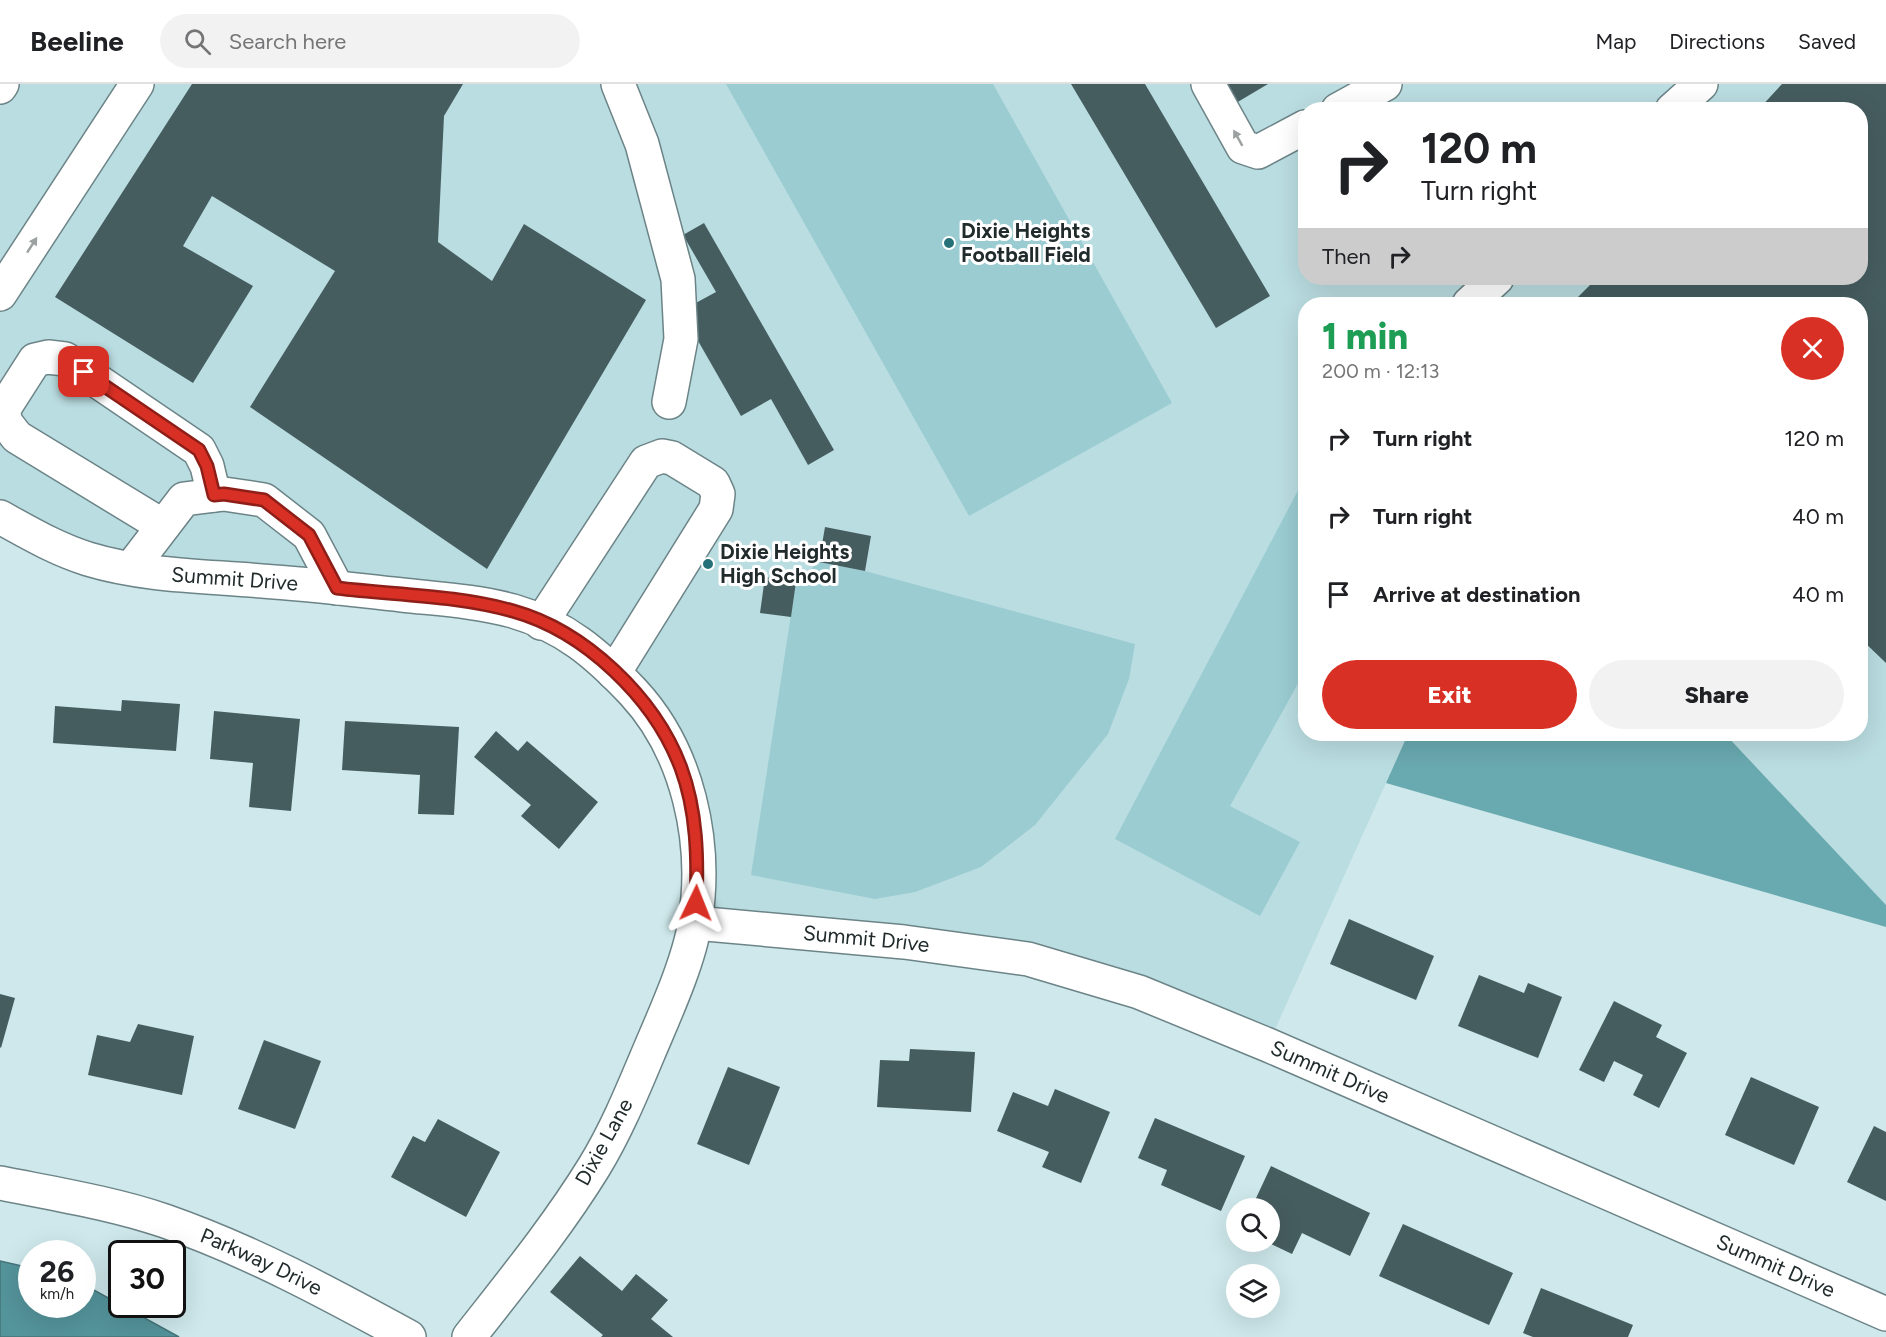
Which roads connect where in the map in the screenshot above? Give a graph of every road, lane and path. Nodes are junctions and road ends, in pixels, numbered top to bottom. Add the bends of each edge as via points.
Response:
1 (137, 84) edge
2 (618, 84) edge
3 (1208, 84) edge
4 (1385, 84) edge
5 (1701, 84) edge
6 (1352, 102) edge
7 (1681, 102) edge
8 (1298, 131) edge
9 (1489, 285) edge
10 (0, 294) edge
11 (1477, 297) edge
12 (669, 402) dead end
13 (214, 495) junction
14 (0, 516) edge
15 (163, 526) junction
16 (132, 567) junction
17 (337, 588) junction
18 (541, 623) junction
19 (614, 673) junction
20 (695, 923) junction
21 (0, 1183) edge
22 (1886, 1314) edge
23 (410, 1337) edge
24 (469, 1337) edge

10 -> 1 street
2 - 12 street via 642,144 678,279 681,339
8 -> 3 street via 1258,152 1243,147
4 - 6 street
5 - 7 street
9 - 11 street
13 - 15 street via 184,499
13 - 15 street via 199,450 65,359 35,360 3,410 6,423 17,437
13 - 17 street via 264,500 309,535
14 - 16 street, Summit Drive via 52,546 91,560
15 - 16 street
16 - 17 street, Summit Drive via 174,575
17 - 18 street, Summit Drive via 462,602 514,611
18 - 19 street, Summit Drive via 577,639
18 - 19 street via 646,462 662,456 672,458 713,483 718,494 716,509
19 - 20 street, Summit Drive via 651,712 681,768 692,813 698,865
20 - 22 street, Summit Drive via 904,942 1028,959 1139,992
20 - 24 street, Dixie Lane via 672,998 616,1128 539,1247
21 - 23 street, Parkway Drive via 164,1221 269,1262

